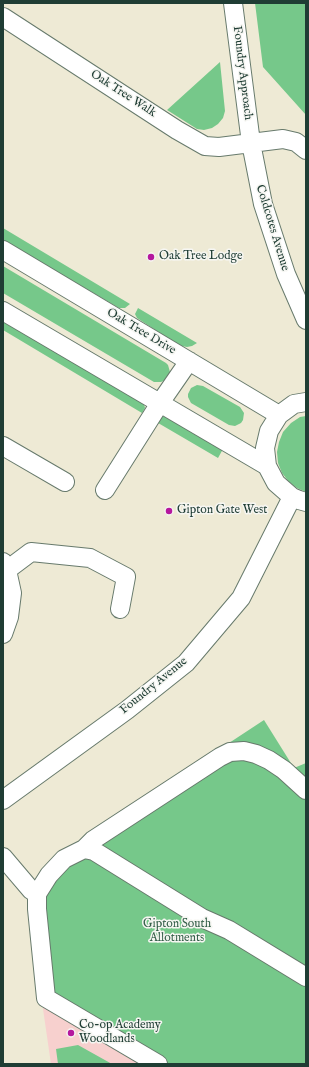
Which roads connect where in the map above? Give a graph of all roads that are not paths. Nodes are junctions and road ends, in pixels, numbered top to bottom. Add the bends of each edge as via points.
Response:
1 (233, 3) edge
2 (3, 17) edge
3 (250, 143) junction
4 (306, 150) edge
5 (3, 250) edge
6 (3, 311) edge
7 (306, 320) edge
8 (189, 360) junction
9 (304, 400) edge
10 (160, 403) junction
11 (280, 415) junction
12 (3, 446) edge
13 (267, 466) junction
14 (65, 482) dead end
15 (105, 490) dead end
16 (299, 499) edge
17 (5, 566) edge
18 (120, 609) dead end
19 (3, 634) edge
20 (306, 790) edge
21 (3, 800) edge
22 (84, 849) junction
23 (3, 857) edge
24 (37, 894) junction
25 (306, 977) edge
26 (158, 1064) edge

1 - 3 street, Foundry Approach
2 - 3 street, Oak Tree Walk via 205,146
3 - 4 street via 283,139 296,142
3 - 7 street, Coldcotes Avenue via 263,204 286,274
5 - 8 street, Oak Tree Drive
6 - 10 street
8 - 10 street
8 - 11 street, Oak Tree Drive
9 - 11 street
10 - 13 street
10 - 15 street
11 - 13 street via 269,431 265,448
12 - 14 street
13 - 16 street via 276,483
16 - 21 street, Foundry Avenue via 241,598 186,663
17 - 18 street via 31,552 90,558 126,577
17 - 19 street via 12,593 9,617
20 - 22 street via 269,760 244,751 230,752 93,840
22 - 24 street via 64,859
22 - 25 street via 94,851 202,918 229,930
23 - 24 street
24 - 26 street via 46,998

